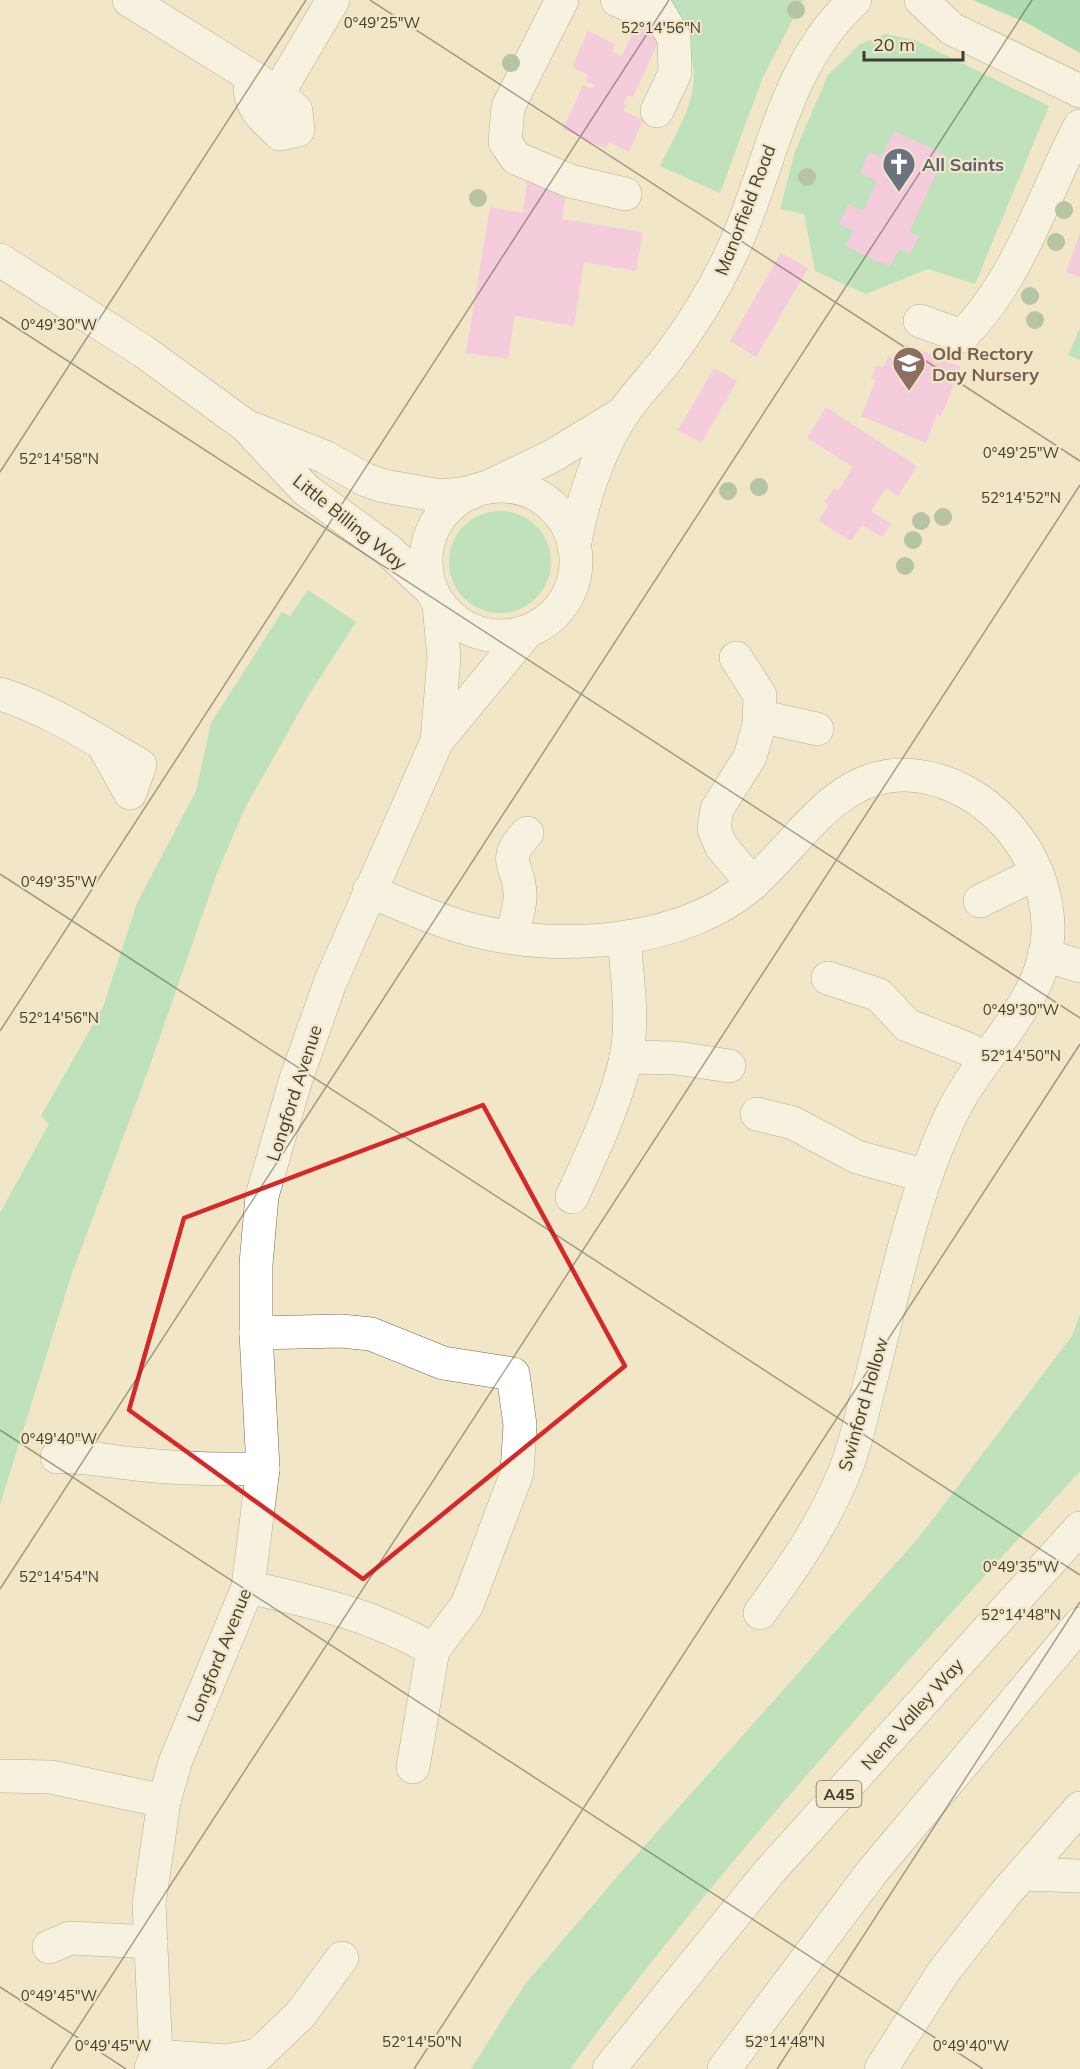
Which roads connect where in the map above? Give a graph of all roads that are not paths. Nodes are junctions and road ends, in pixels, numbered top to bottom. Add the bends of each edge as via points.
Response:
1 (129, 0) edge
2 (333, 0) edge
3 (562, 0) edge
4 (617, 0) edge
5 (855, 0) edge
6 (921, 0) edge
7 (653, 4) edge
8 (1080, 91) edge
9 (657, 111) dead end
10 (1080, 126) edge
11 (625, 194) dead end
12 (0, 260) edge
13 (920, 321) dead end
14 (623, 413) junction
15 (246, 426) junction
16 (478, 490) junction
17 (574, 547) junction
18 (435, 597) junction
19 (527, 632) junction
20 (735, 658) dead end
21 (0, 694) edge
22 (759, 725) junction
23 (817, 729) dead end
24 (437, 741) junction
25 (103, 744) dead end
26 (526, 833) dead end
27 (1037, 873) junction
28 (753, 884) junction
29 (369, 891) junction
30 (980, 901) dead end
31 (512, 937) junction
32 (624, 938) junction
33 (1044, 956) junction
34 (1080, 966) edge
35 (828, 978) dead end
36 (626, 1057) junction
37 (984, 1059) junction
38 (729, 1066) dead end
39 (757, 1114) dead end
40 (926, 1176) junction
41 (572, 1197) dead end
42 (256, 1333) junction
43 (57, 1457) dead end
44 (263, 1469) junction
45 (1080, 1528) edge
46 (248, 1587) junction
47 (760, 1613) dead end
48 (1080, 1624) edge
49 (442, 1637) junction
50 (413, 1767) dead end
51 (0, 1776) edge
52 (164, 1801) junction
53 (1080, 1808) edge
54 (1022, 1874) junction
55 (1080, 1876) edge
56 (151, 1942) junction
57 (49, 1947) dead end
58 (342, 1958) dead end
59 (154, 2062) edge
60 (263, 2062) edge
61 (609, 2069) edge
62 (724, 2069) edge
63 (881, 2069) edge

1 - 2 main road via 264,85
3 - 11 main road via 508,107 505,141 516,158 570,181
4 - 7 main road via 633,7
5 - 14 main road, Manorfield Road via 813,52 791,93 731,253 704,307
6 - 8 main road via 952,29
7 - 9 main road via 674,38 675,61 675,73
10 - 13 main road via 1000,289 982,316 962,336
12 - 15 main road, Little Billing Way via 143,351
14 - 16 main road, Manorfield Road via 554,455
14 - 17 main road, Manorfield Road via 590,482
15 - 16 main road, Little Billing Way via 325,456 384,486 441,496
15 - 18 main road, Little Billing Way via 306,490 388,550
16 - 17 main road, Little Billing Way via 510,487 532,493 552,506 566,525
16 - 18 main road, Little Billing Way via 451,505 436,523 427,544 425,567
17 - 19 main road, Little Billing Way via 573,578 561,607
18 - 19 main road, Little Billing Way via 456,622 479,633 503,637
18 - 24 main road, Longford Avenue via 444,658
19 - 24 main road, Longford Avenue
20 - 22 main road via 760,695
21 - 25 main road via 47,712
22 - 23 main road via 772,719
22 - 28 main road via 750,757 717,809 714,829 721,846
24 - 29 main road, Longford Avenue
26 - 31 main road via 513,848 520,899
27 - 28 main road, Swinford Hollow via 1020,838 970,795 945,782 898,775 876,778 838,796
27 - 30 main road
27 - 33 main road, Swinford Hollow via 1047,905
28 - 32 main road, Swinford Hollow via 704,916
29 - 31 main road, Swinford Hollow via 464,927
29 - 42 main road, Longford Avenue via 296,1079 262,1196 256,1264
31 - 32 main road, Swinford Hollow via 566,942
32 - 36 main road via 629,996
33 - 34 main road
33 - 37 main road, Swinford Hollow via 1021,1010
35 - 37 main road via 879,995 907,1024
36 - 38 main road via 677,1058
36 - 41 main road via 609,1116
37 - 40 main road, Swinford Hollow via 952,1112
39 - 40 main road via 794,1123 857,1157
40 - 47 main road, Swinford Hollow via 843,1478 807,1549
42 - 44 main road, Longford Avenue
42 - 49 main road via 341,1330 371,1334 443,1363 513,1374 520,1425 517,1473 467,1605
43 - 44 main road via 80,1455 136,1464
44 - 46 main road, Longford Avenue
45 - 61 main road, Nene Valley Way / A45 via 769,1872
46 - 49 main road via 352,1612 403,1632
46 - 52 main road, Longford Avenue via 176,1760
48 - 62 main road via 872,1872
49 - 50 main road
51 - 52 main road via 51,1777
52 - 56 main road, Longford Avenue via 149,1904
53 - 54 main road
54 - 55 main road
54 - 63 main road via 944,1971
56 - 57 main road via 70,1938
56 - 59 main road, Longford Avenue
58 - 60 main road
59 - 60 main road

